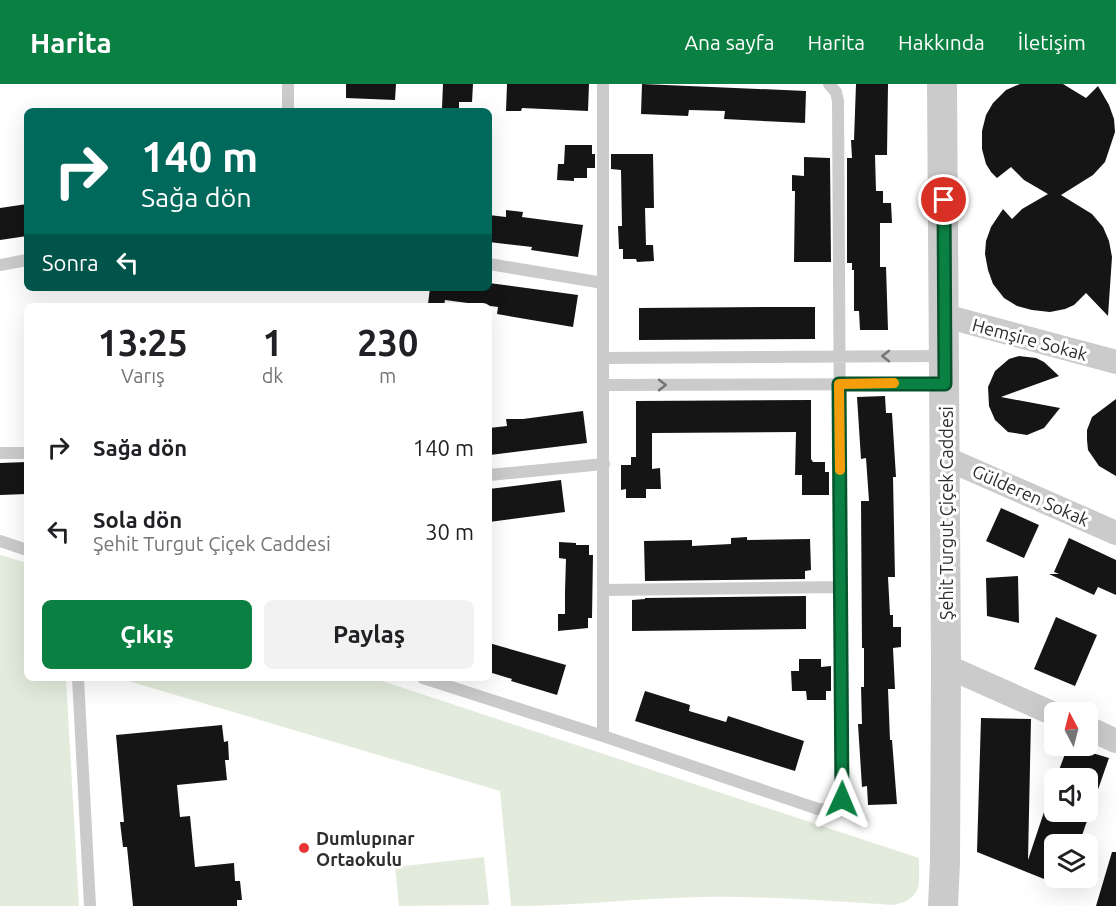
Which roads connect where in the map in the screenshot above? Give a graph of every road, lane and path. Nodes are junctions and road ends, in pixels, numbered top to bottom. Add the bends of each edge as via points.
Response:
1 (288, 84) edge
2 (603, 84) edge
3 (829, 84) edge
4 (942, 84) edge
5 (288, 108) edge
6 (24, 261) edge
7 (492, 264) edge
8 (0, 265) edge
9 (603, 283) junction
10 (945, 316) junction
11 (839, 356) junction
12 (603, 358) junction
13 (1116, 362) edge
14 (945, 370) junction
15 (839, 384) junction
16 (603, 386) junction
17 (0, 453) edge
18 (24, 453) edge
19 (945, 458) junction
20 (604, 464) junction
21 (492, 475) edge
22 (1116, 533) edge
23 (0, 541) edge
24 (24, 549) edge
25 (841, 587) junction
26 (604, 590) junction
27 (946, 666) junction
28 (78, 681) edge
29 (432, 681) edge
30 (1044, 710) edge
31 (1098, 733) edge
32 (603, 736) junction
33 (1116, 741) edge
34 (90, 906) edge
35 (943, 906) edge

1 - 5 lane
2 - 9 lane
3 - 11 lane via 837,92
4 - 10 street, Şehit Turgut Çiçek Caddesi
6 - 8 lane
7 - 9 lane
9 - 12 lane
10 - 13 street, Hemşire Sokak
10 - 14 street, Şehit Turgut Çiçek Caddesi
11 - 12 lane
14 -> 11 lane
11 - 15 lane
12 - 16 lane
14 - 15 lane
14 - 19 street, Şehit Turgut Çiçek Caddesi
16 -> 15 lane
15 - 25 lane
16 - 20 lane
17 - 18 lane
19 - 22 street, Gülderen Sokak
19 - 27 street, Şehit Turgut Çiçek Caddesi
20 - 21 lane
20 - 26 lane
23 - 24 lane
25 - 26 lane
25 - 32 lane via 842,799 836,807 818,809
26 - 32 lane
27 - 30 street
27 - 35 street, Şehit Turgut Çiçek Caddesi
28 - 34 lane
29 - 32 lane
31 - 33 street

